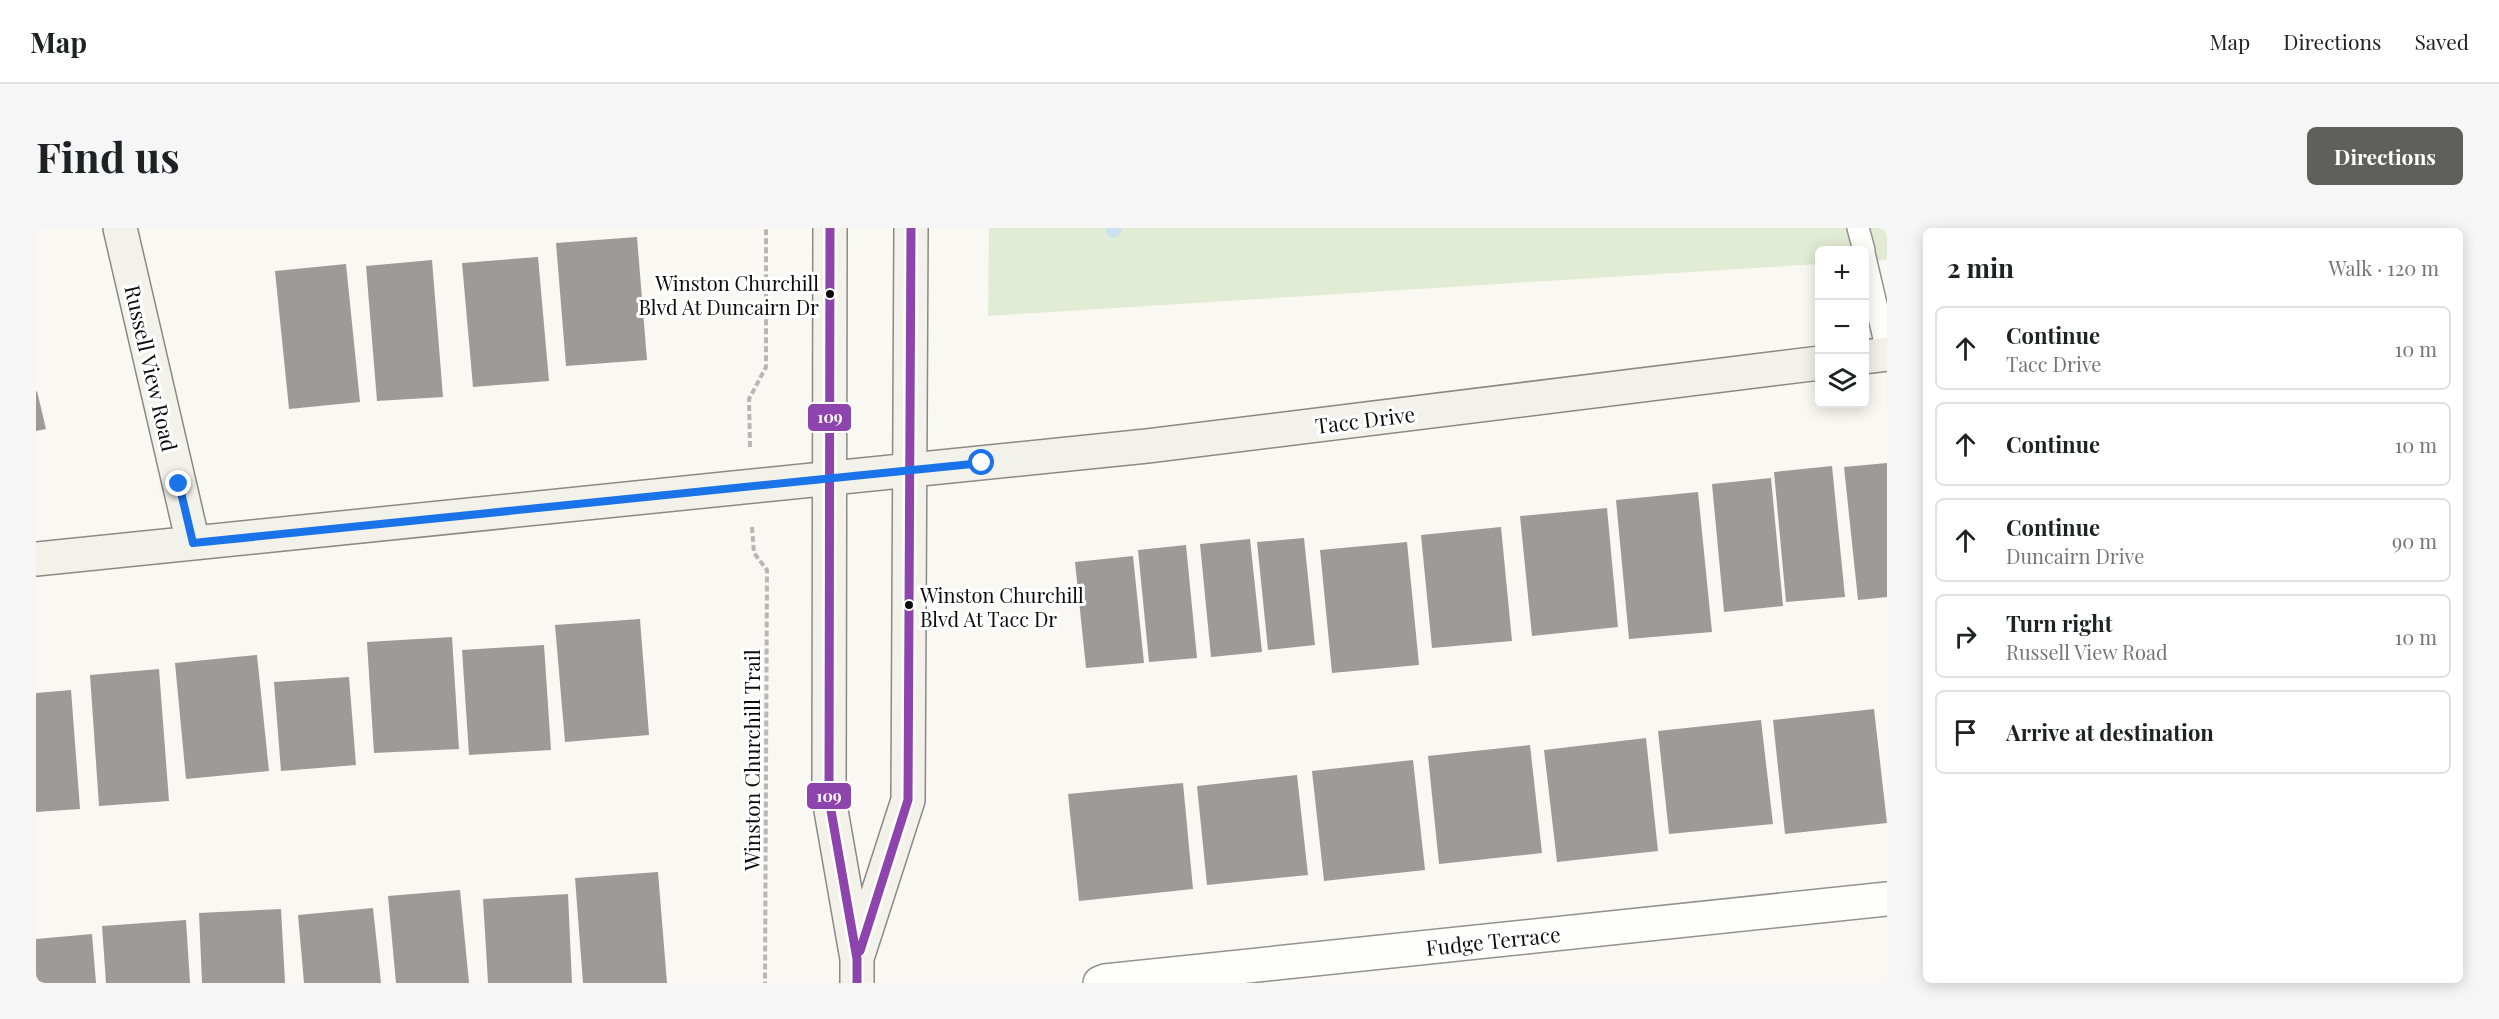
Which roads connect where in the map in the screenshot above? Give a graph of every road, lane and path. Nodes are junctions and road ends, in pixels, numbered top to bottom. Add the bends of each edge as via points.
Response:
1 (120, 228) edge
2 (766, 228) edge
3 (830, 228) edge
4 (911, 228) edge
5 (1858, 228) edge
6 (1862, 246) edge
7 (1869, 274) edge
8 (1887, 353) edge
9 (1869, 356) edge
10 (1815, 364) edge
11 (749, 399) dead end
12 (909, 471) junction
13 (830, 478) junction
14 (752, 542) dead end
15 (193, 543) junction
16 (36, 559) edge
17 (1887, 899) edge
18 (857, 971) edge
19 (765, 983) edge
20 (1100, 983) edge

1 - 15 street, Russell View Road
2 - 11 path via 766,367
3 - 13 street
4 - 12 street
5 - 6 lane
7 - 8 lane
8 - 9 street
10 - 12 street, Tacc Drive via 1147,446
12 - 13 street, Tacc Drive
12 - 18 street via 908,800
13 - 15 street, Tacc Drive
13 - 18 street via 829,799
14 - 19 path, Winston Churchill Trail via 754,554 767,570
15 - 16 street, Tacc Drive
17 - 20 street, Fudge Terrace

